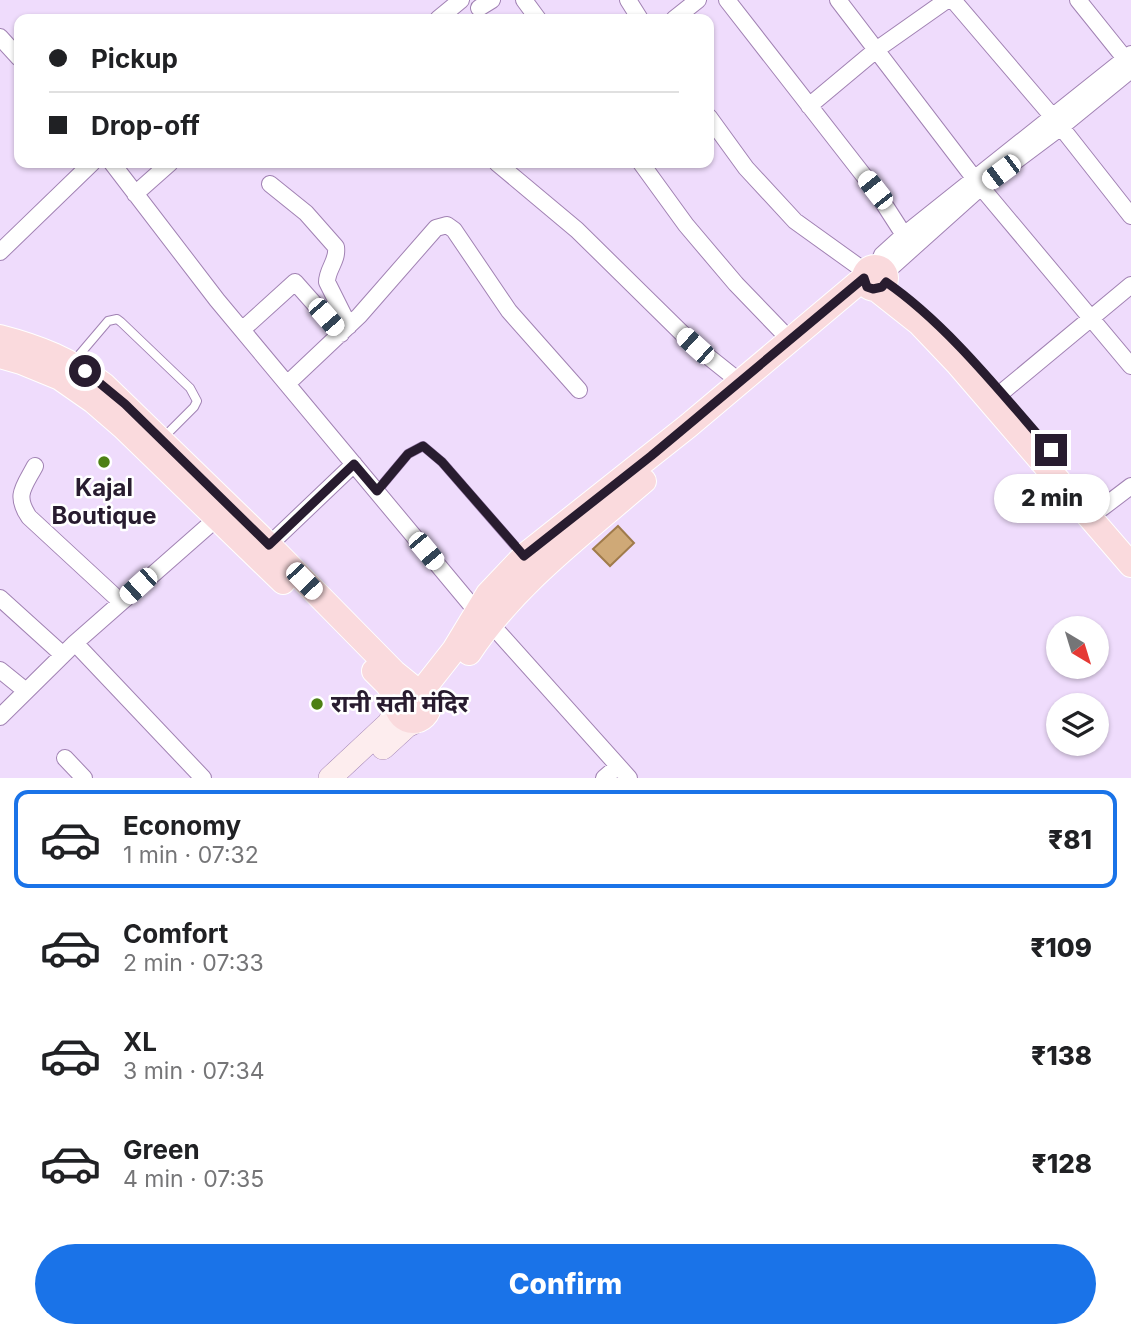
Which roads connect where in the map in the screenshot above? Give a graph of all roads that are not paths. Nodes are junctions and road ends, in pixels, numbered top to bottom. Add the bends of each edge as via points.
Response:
1 (461, 0) edge
2 (698, 0) edge
3 (727, 0) edge
4 (838, 0) edge
5 (947, 0) edge
6 (953, 0) edge
7 (1078, 0) edge
8 (444, 14) edge
9 (680, 14) edge
10 (0, 37) edge
11 (876, 50) junction
12 (14, 52) edge
13 (1130, 62) edge
14 (809, 106) junction
15 (1057, 122) junction
16 (714, 124) edge
17 (87, 168) edge
18 (116, 168) edge
19 (164, 168) edge
20 (503, 168) edge
21 (645, 168) edge
22 (978, 183) junction
23 (270, 184) dead end
24 (135, 194) junction
25 (1131, 216) edge
26 (904, 235) junction
27 (0, 252) edge
28 (875, 279) junction
29 (1131, 285) edge
30 (1092, 318) junction
31 (242, 330) junction
32 (345, 330) junction
33 (0, 337) edge
34 (791, 341) junction
35 (0, 356) edge
36 (1131, 366) edge
37 (66, 370) junction
38 (740, 382) junction
39 (287, 384) junction
40 (579, 390) dead end
41 (1001, 393) junction
42 (155, 446) junction
43 (354, 464) junction
44 (35, 466) dead end
45 (1131, 486) edge
46 (377, 491) junction
47 (1102, 508) junction
48 (216, 519) junction
49 (1131, 542) edge
50 (269, 545) junction
51 (524, 556) junction
52 (1131, 565) edge
53 (0, 598) edge
54 (121, 602) junction
55 (484, 617) junction
56 (75, 643) junction
57 (63, 655) junction
58 (0, 670) edge
59 (26, 691) junction
60 (413, 702) junction
61 (0, 717) edge
62 (65, 758) dead end
63 (624, 772) edge
64 (84, 778) edge
65 (203, 778) edge
66 (330, 778) edge
67 (350, 778) edge
68 (604, 778) edge

1 - 8 street
2 - 9 street
3 - 14 street
4 - 11 street
5 - 11 street
6 - 15 street
7 - 13 street
10 - 12 street
11 - 14 street
11 - 22 street
13 - 15 street
14 - 26 street
15 - 22 street
15 - 25 street
16 - 28 street via 746,168 795,221
17 - 27 street
18 - 24 street
19 - 24 street
20 - 38 street via 577,230 682,334
21 - 34 street via 686,225
22 - 26 street
22 - 28 street
22 - 30 street
23 - 32 street via 306,213 336,247 327,282
24 - 31 street
26 - 28 street via 883,255
28 - 34 main road
28 - 41 main road via 921,310
28 - 52 main road via 957,363
28 - 55 main road via 814,340
29 - 30 street
30 - 36 street
30 - 41 street
31 - 32 street via 295,282
31 - 39 street
32 - 39 street
32 - 40 street via 436,228 447,225 509,311
33 - 37 main road via 52,353
34 - 38 main road
35 - 37 main road
37 - 42 main road via 93,401
37 - 42 lane via 108,321 121,322 196,397 194,407
38 - 51 main road
39 - 43 street
41 - 47 main road
42 - 48 main road
42 - 50 main road
43 - 46 street
43 - 50 street
44 - 54 street via 22,491 23,509
45 - 47 street
46 - 51 lane via 408,454 423,446
46 - 55 street
47 - 49 main road
48 - 54 street
48 - 60 main road via 380,677
50 - 60 main road via 394,672
51 - 55 main road via 498,582
53 - 57 street
54 - 56 street
55 - 60 main road via 454,676
55 - 63 street
56 - 57 street
56 - 65 street
57 - 59 street
58 - 59 street
59 - 61 street
60 - 66 street
60 - 67 street via 399,733
62 - 64 street
63 - 68 street

